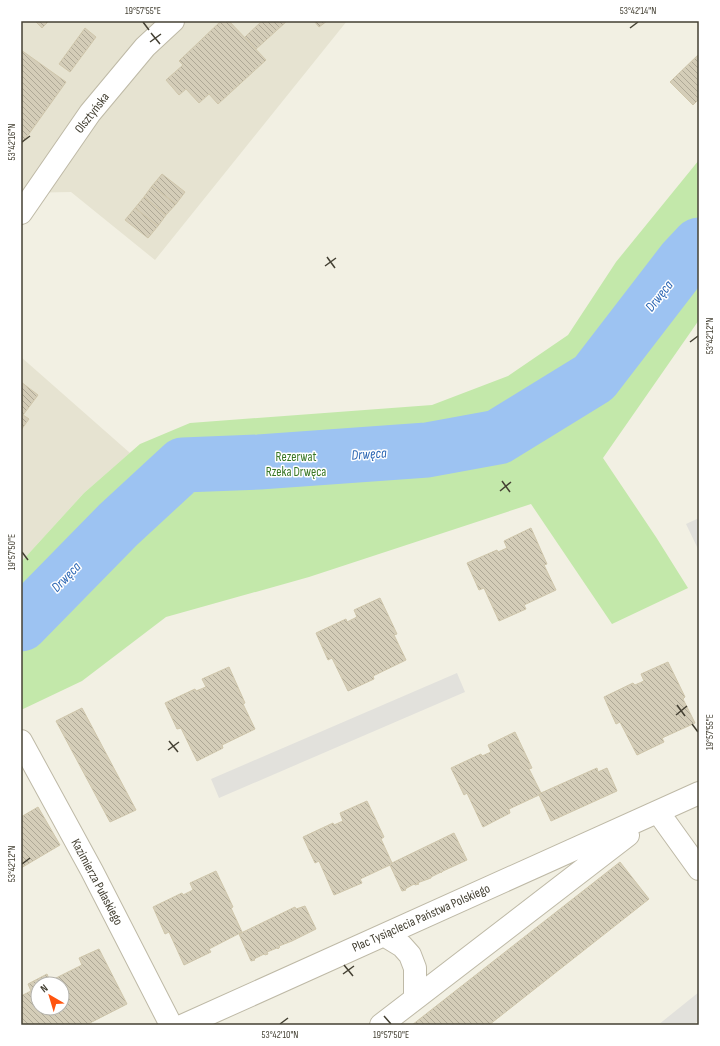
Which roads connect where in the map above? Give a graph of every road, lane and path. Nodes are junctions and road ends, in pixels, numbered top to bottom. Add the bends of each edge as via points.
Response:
1 (173, 21) edge
2 (28, 190) edge
3 (21, 212) edge
4 (21, 741) edge
5 (699, 793) edge
6 (658, 812) junction
7 (699, 869) edge
8 (384, 935) junction
9 (415, 998) junction
10 (171, 1025) edge
11 (184, 1025) edge
12 (381, 1025) edge

1 - 2 street, Olsztyńska via 145,47
2 - 3 street, Olsztyńska
4 - 10 street, Kazimierza Pułaskiego via 92,871
5 - 6 street, Plac Tysiąclecia Państwa Polskiego
6 - 7 street
6 - 8 street, Plac Tysiąclecia Państwa Polskiego
6 - 9 street, Plac Tysiąclecia Państwa Polskiego
8 - 9 street via 402,946 410,955 416,968
8 - 11 street, Plac Tysiąclecia Państwa Polskiego
9 - 12 street, Plac Tysiąclecia Państwa Polskiego

